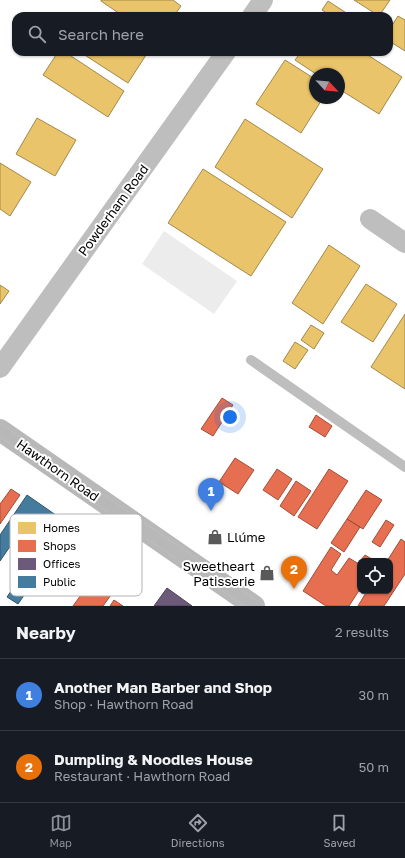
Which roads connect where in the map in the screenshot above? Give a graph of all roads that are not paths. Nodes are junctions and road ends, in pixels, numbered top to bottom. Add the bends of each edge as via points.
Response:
1 (263, 0) edge
2 (255, 12) edge
3 (223, 56) edge
4 (370, 219) dead end
5 (405, 243) edge
6 (251, 360) dead end
7 (0, 368) edge
8 (0, 430) edge
9 (405, 467) edge
10 (121, 514) edge
11 (142, 528) edge
12 (254, 606) edge

1 - 2 street
3 - 7 street, Powderham Road
4 - 5 street
6 - 9 lane
8 - 10 main road, Hawthorn Road
11 - 12 main road, Hawthorn Road

